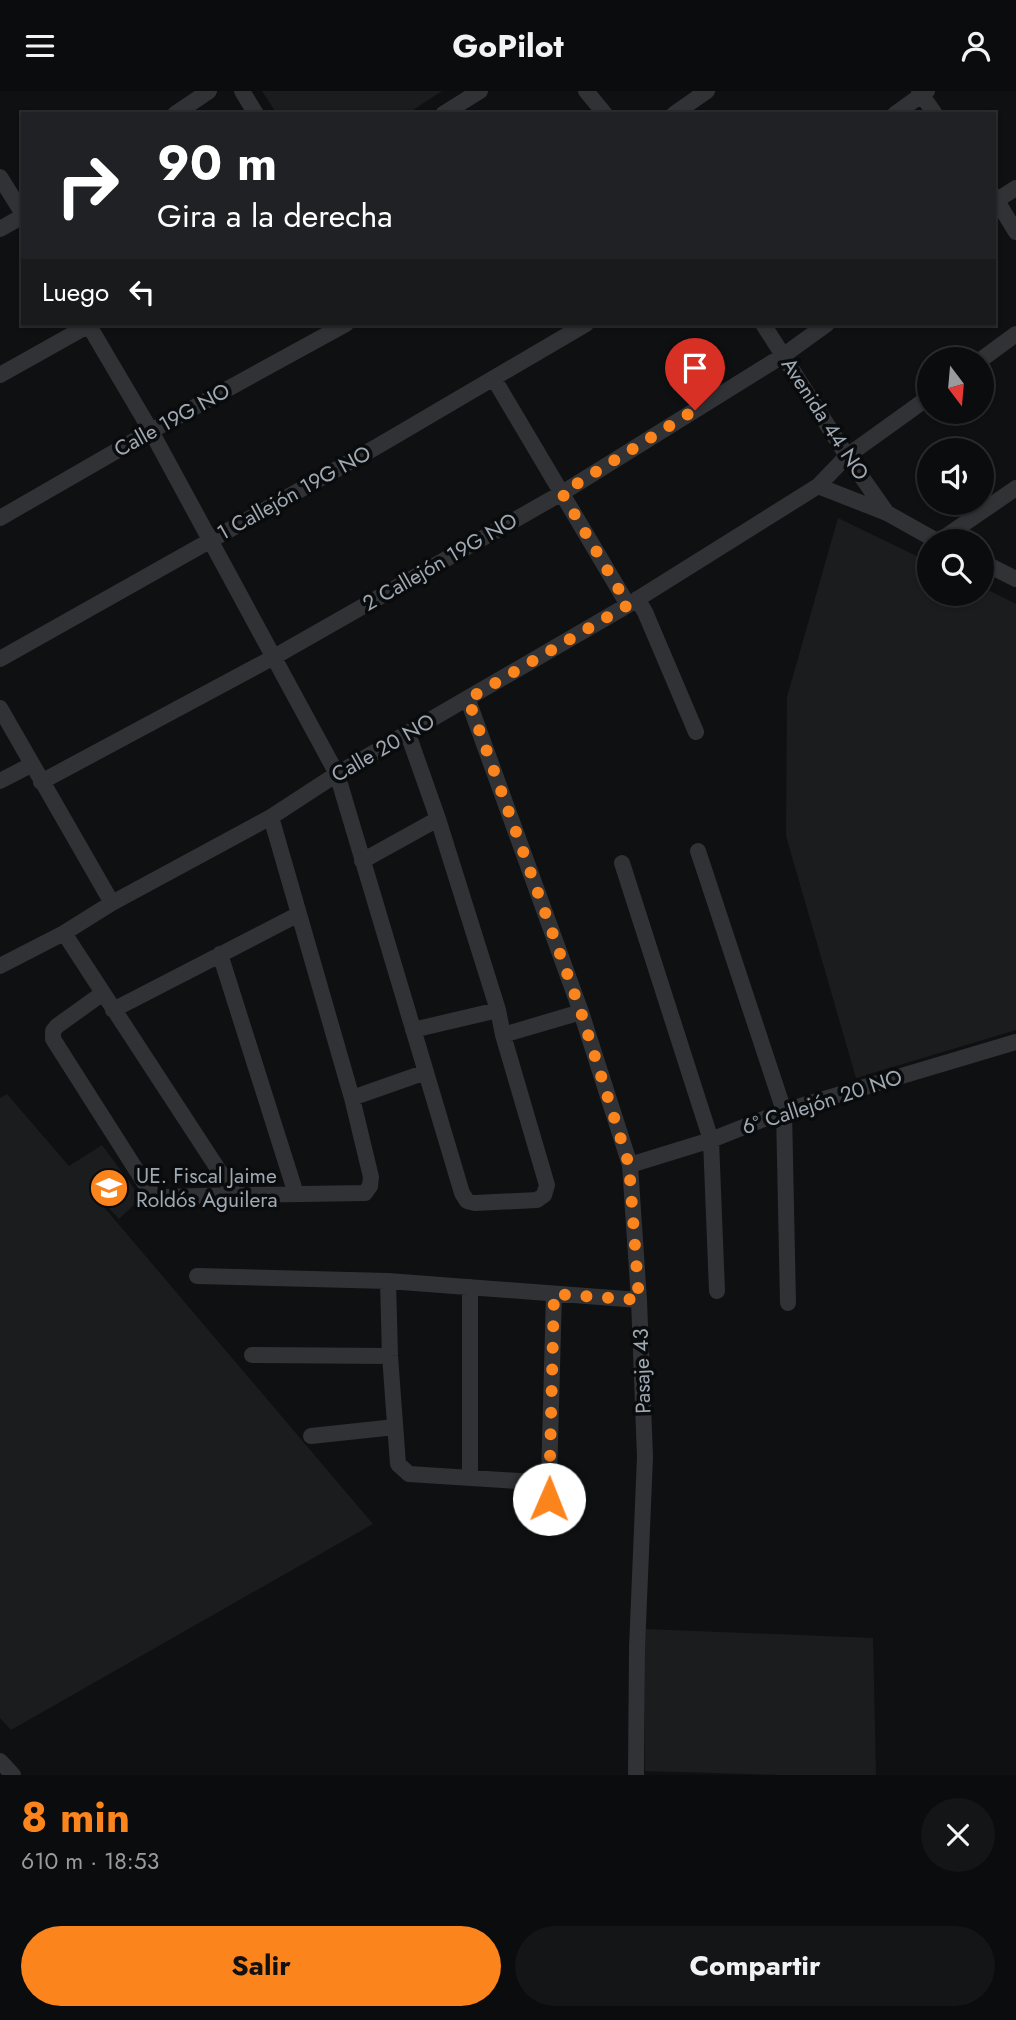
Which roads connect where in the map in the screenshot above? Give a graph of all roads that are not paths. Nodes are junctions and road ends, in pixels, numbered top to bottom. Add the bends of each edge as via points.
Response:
1 (209, 91) edge
2 (242, 91) edge
3 (480, 91) edge
4 (586, 91) edge
5 (707, 91) edge
6 (922, 92) edge
7 (178, 112) edge
8 (255, 112) edge
9 (446, 112) edge
10 (603, 112) edge
11 (677, 112) edge
12 (897, 112) edge
13 (934, 112) edge
14 (0, 177) edge
15 (1016, 188) edge
16 (996, 199) edge
17 (996, 202) edge
18 (21, 212) edge
19 (21, 216) edge
20 (0, 229) edge
21 (1016, 232) edge
22 (86, 326) edge
23 (90, 326) edge
24 (342, 326) edge
25 (583, 326) edge
26 (764, 326) edge
27 (824, 326) edge
28 (1016, 334) edge
29 (994, 350) edge
30 (784, 355) junction
31 (0, 375) edge
32 (495, 379) junction
33 (917, 406) edge
34 (150, 431) junction
35 (847, 456) junction
36 (818, 486) junction
37 (1016, 488) edge
38 (562, 493) junction
39 (887, 513) junction
40 (0, 518) edge
41 (917, 529) edge
42 (956, 529) edge
43 (211, 540) junction
44 (994, 568) edge
45 (1016, 579) edge
46 (633, 602) junction
47 (274, 657) junction
48 (0, 659) edge
49 (468, 699) junction
50 (0, 708) edge
51 (696, 732) dead end
52 (408, 734) junction
53 (31, 765) junction
54 (337, 774) junction
55 (0, 781) edge
56 (41, 782) junction
57 (271, 817) junction
58 (438, 819) junction
59 (698, 851) dead end
60 (362, 861) junction
61 (622, 863) dead end
62 (112, 903) junction
63 (299, 914) junction
64 (64, 933) junction
65 (220, 954) junction
66 (0, 966) edge
67 (103, 993) junction
68 (113, 1010) junction
69 (498, 1010) junction
70 (581, 1012) junction
71 (413, 1030) junction
72 (503, 1035) junction
73 (1016, 1042) edge
74 (426, 1072) junction
75 (352, 1098) junction
76 (784, 1111) junction
77 (711, 1140) junction
78 (629, 1165) junction
79 (296, 1193) junction
80 (235, 1195) junction
81 (197, 1276) dead end
82 (388, 1281) junction
83 (470, 1287) junction
84 (717, 1291) dead end
85 (554, 1294) junction
86 (639, 1300) junction
87 (788, 1303) dead end
88 (252, 1355) dead end
89 (390, 1356) junction
90 (395, 1427) junction
91 (311, 1436) dead end
92 (470, 1478) junction
93 (549, 1483) junction
94 (548, 1516) dead end
95 (0, 1762) edge
96 (13, 1775) edge
97 (636, 1775) edge

1 - 7 street
2 - 8 street
3 - 9 street
4 - 10 street
5 - 11 street
6 - 12 street
6 - 13 street
14 - 18 street
15 - 16 street
17 - 21 street
19 - 20 street
22 - 31 street
23 - 34 street
24 - 34 street, Calle 19G NO
25 - 32 street, 1 Callejón 19G NO
26 - 30 street, Avenida 44 NO
27 - 30 street, 2 Callejón 19G NO
28 - 29 street
30 - 35 street, Avenida 44 NO
30 - 38 street, 2 Callejón 19G NO
32 - 38 street
32 - 43 street, 1 Callejón 19G NO
33 - 35 street, Calle 20 NO
34 - 40 street, Calle 19G NO
34 - 43 street
35 - 36 street, Calle 20 NO
35 - 39 street, Avenida 44 NO
36 - 39 street
36 - 46 street, Calle 20 NO
37 - 42 street
38 - 46 street
38 - 47 street, 2 Callejón 19G NO
39 - 41 street
43 - 47 street
43 - 48 street, 1 Callejón 19G NO
44 - 45 street
46 - 49 street, Calle 20 NO
46 - 51 street via 645,612
47 - 54 street
47 - 56 street, 2 Callejón 19G NO
49 - 52 street, Calle 20 NO
49 - 70 street, Pasaje 43
50 - 53 street
52 - 54 street, Calle 20 NO
52 - 58 street
53 - 55 street
53 - 56 street
54 - 57 street, Calle 20 NO
54 - 60 street
56 - 62 street
57 - 62 street, Calle 20 NO
57 - 63 street
58 - 60 street
58 - 69 street
59 - 76 street
60 - 71 street
61 - 77 street
62 - 64 street, Calle 20 NO
63 - 65 street
63 - 75 street
64 - 66 street, Calle 20 NO
64 - 67 street
65 - 68 street
65 - 79 street
67 - 68 street
67 - 80 street via 57,1025 53,1038 149,1190 163,1197
68 - 80 street
69 - 71 street
69 - 72 street
70 - 72 street
70 - 78 street, Pasaje 43
71 - 74 street
72 - 74 street via 547,1185 537,1200 467,1201
73 - 76 street, 6º Callejón 20 NO
74 - 75 street
75 - 79 street via 370,1186 365,1193
76 - 77 street, 6º Callejón 20 NO
76 - 87 street
77 - 78 street, 6º Callejón 20 NO
77 - 84 street
78 - 86 street, Pasaje 43
79 - 80 street
81 - 82 street
82 - 83 street
82 - 89 street
83 - 85 street
83 - 92 street
85 - 86 street
85 - 93 street
86 - 97 street, Pasaje 43 via 645,1457
88 - 89 street
89 - 90 street
90 - 91 street
90 - 92 street via 398,1464 409,1474
92 - 93 street
93 - 94 street
95 - 96 street

